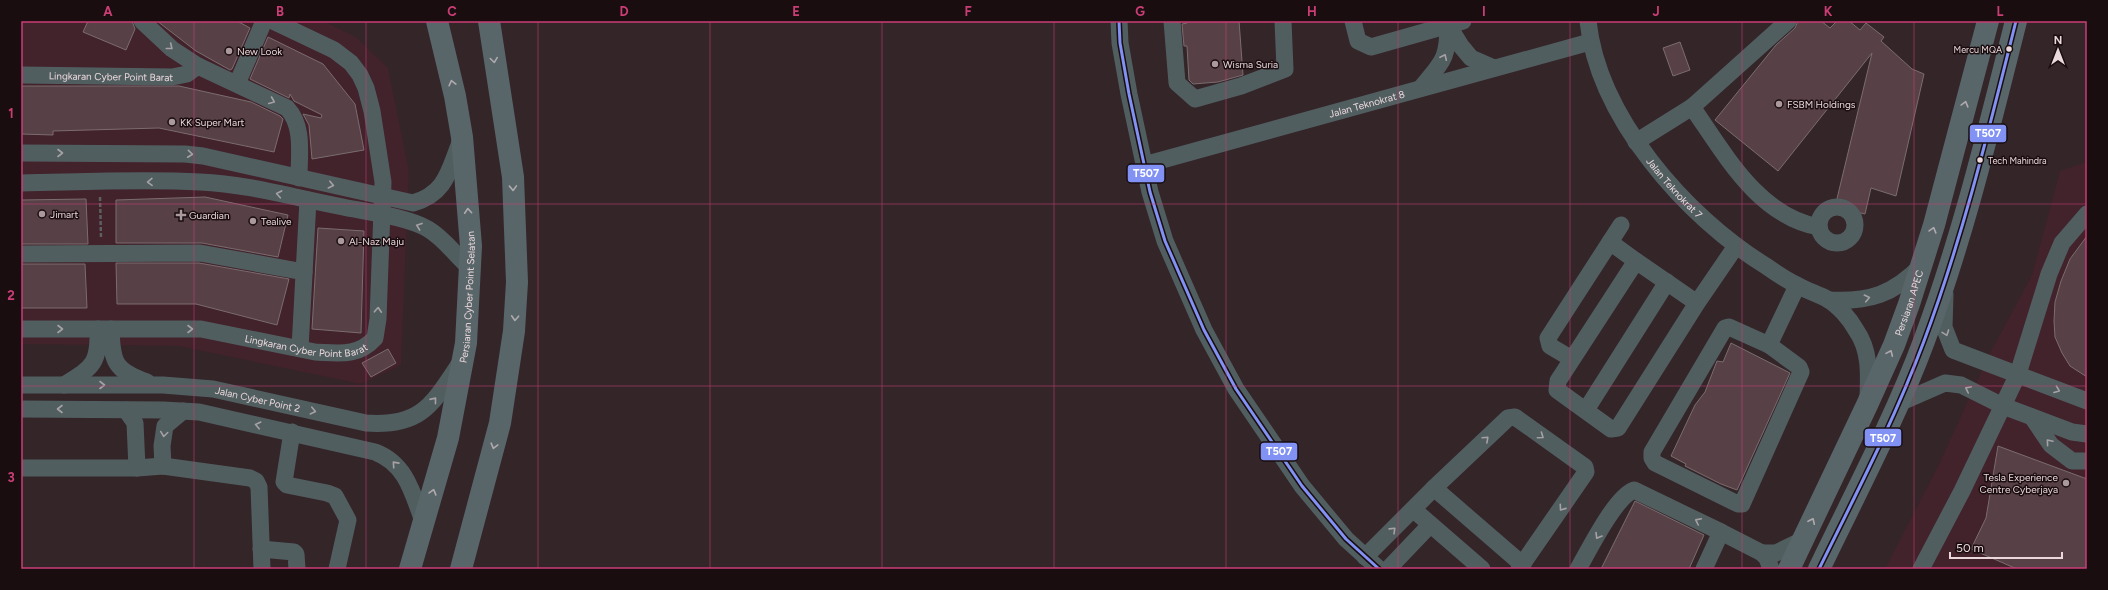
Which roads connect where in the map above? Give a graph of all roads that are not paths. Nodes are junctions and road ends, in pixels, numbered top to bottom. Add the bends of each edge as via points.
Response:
1 (142, 21) edge
2 (264, 21) edge
3 (272, 21) edge
4 (437, 21) edge
5 (489, 21) edge
6 (1119, 21) edge
7 (1172, 21) edge
8 (1283, 21) edge
9 (1353, 21) edge
10 (1588, 21) edge
11 (1788, 21) edge
12 (1988, 21) edge
13 (2016, 21) edge
14 (1456, 23) edge
15 (1590, 42) junction
16 (198, 66) junction
17 (1494, 68) junction
18 (21, 75) edge
19 (237, 84) junction
20 (1421, 88) junction
21 (1692, 108) junction
22 (462, 137) junction
23 (1636, 142) junction
24 (21, 153) edge
25 (1144, 165) junction
26 (300, 178) junction
27 (21, 183) edge
28 (384, 197) junction
29 (308, 200) junction
30 (2087, 214) edge
31 (383, 215) junction
32 (1621, 225) dead end
33 (1819, 227) dead end
34 (1610, 242) junction
35 (1736, 246) junction
36 (21, 254) edge
37 (1636, 261) junction
38 (1923, 264) junction
39 (470, 268) junction
40 (304, 272) junction
41 (1946, 280) junction
42 (1667, 282) junction
43 (1797, 286) junction
44 (1829, 300) junction
45 (1697, 303) junction
46 (21, 329) edge
47 (104, 329) junction
48 (1769, 345) junction
49 (300, 348) junction
50 (464, 358) junction
51 (1572, 359) junction
52 (2018, 374) junction
53 (21, 385) edge
54 (64, 385) junction
55 (155, 385) junction
56 (2087, 401) edge
57 (1898, 404) junction
58 (1867, 405) junction
59 (2003, 406) junction
60 (21, 409) edge
61 (126, 410) junction
62 (183, 410) junction
63 (1586, 410) junction
64 (2032, 418) junction
65 (292, 432) junction
66 (2087, 434) edge
67 (2087, 461) edge
68 (163, 466) junction
69 (21, 468) edge
70 (137, 468) junction
71 (1434, 488) junction
72 (1414, 510) junction
73 (424, 524) junction
74 (1430, 525) junction
75 (1721, 532) junction
76 (1803, 540) junction
77 (261, 549) junction
78 (1762, 553) junction
79 (1365, 557) junction
80 (1521, 567) edge
81 (262, 569) edge
82 (297, 569) edge
83 (337, 569) edge
84 (410, 569) edge
85 (461, 569) edge
86 (1379, 569) edge
87 (1388, 569) edge
88 (1482, 569) edge
89 (1578, 569) edge
90 (1704, 569) edge
91 (1771, 569) edge
92 (1789, 569) edge
93 (1818, 569) edge
94 (1921, 569) edge

1 -> 16 street via 172,49
2 - 19 street
3 - 28 street, Lingkaran Cyber Point Barat via 334,50 351,63 360,75 372,111
22 -> 4 main road, Persiaran Cyber Point Selatan
5 -> 85 main road via 513,177 516,303 500,423
6 - 25 street via 1120,43
7 - 8 street via 1177,82 1195,99 1241,86 1285,69
9 - 14 street via 1358,41 1371,47
10 - 15 street, Jalan Teknokrat 7
11 - 21 street
38 -> 12 main road, Persiaran APEC
13 - 41 main road
14 - 17 street via 1461,46 1471,58
20 -> 14 street via 1442,63
15 - 17 street, Jalan Teknokrat 8
15 - 23 street, Jalan Teknokrat 7 via 1607,87
16 - 18 street, Lingkaran Cyber Point Barat via 187,74 172,77
16 - 19 street
17 - 20 street, Jalan Teknokrat 8
19 -> 26 street via 280,104 293,114 299,129
20 - 25 street, Jalan Teknokrat 8
21 - 23 street
21 - 33 street via 1744,180 1779,212
22 - 28 street via 444,181 432,196 413,203
39 -> 22 main road, Persiaran Cyber Point Selatan via 471,246
23 - 35 street, Jalan Teknokrat 7 via 1666,179
24 -> 26 street via 185,154 222,159
25 - 79 street via 1165,241 1204,330 1236,389 1302,486 1346,540
26 -> 28 street
29 -> 27 street via 200,182
28 - 31 street, Lingkaran Cyber Point Barat
29 - 31 street
29 - 40 street
30 - 52 street via 2062,243 2049,274
39 -> 31 street via 427,228
49 -> 31 street, Lingkaran Cyber Point Barat via 315,352 353,352 361,350 375,338
32 - 34 street
34 - 37 street
34 - 51 street via 1548,338 1550,346
35 - 43 street, Jalan Teknokrat 7
35 - 45 street
36 - 40 street via 200,253
37 - 42 street
37 - 51 street
44 -> 38 street, Jalan Teknokrat 7 via 1849,301 1883,294 1898,287
58 -> 38 main road, Persiaran APEC via 1894,345
39 - 50 main road, Persiaran Cyber Point Selatan
40 - 49 street
41 -> 52 street via 1944,327 1953,350
41 - 57 main road via 1924,343
42 - 45 street
42 - 63 street
43 - 44 street, Jalan Teknokrat 7
43 - 48 street
44 - 58 street, Jalan Teknokrat 7 via 1845,315 1862,341 1869,372
45 - 63 street via 1618,428 1611,429
46 -> 47 street, Lingkaran Cyber Point Barat
47 -> 49 street, Lingkaran Cyber Point Barat via 201,329
47 - 54 street via 95,361 82,374
47 - 55 street via 117,365 129,374
48 - 48 street via 1799,367 1801,372 1742,504 1655,463 1652,452 1725,328 1729,327
55 -> 50 street, Jalan Cyber Point 2 via 213,389 366,423 383,424 408,420 420,414 432,404
73 -> 50 main road, Persiaran Cyber Point Selatan via 448,438
51 - 63 street via 1558,381 1557,390
52 -> 56 street
52 - 59 street
53 - 54 street, Jalan Cyber Point 2
54 -> 55 street, Jalan Cyber Point 2
59 -> 57 street via 1961,385 1945,383
57 - 93 main road
76 -> 58 main road, Persiaran APEC
59 - 64 street
59 - 94 street
61 -> 60 street
61 - 62 street
61 - 70 street via 135,423
65 -> 62 street
62 -> 68 street via 165,426
64 - 66 street via 2072,432
67 -> 64 street via 2072,461 2051,445
73 -> 65 street via 404,475 389,457
65 - 83 street via 284,482 287,485 327,492 335,496 348,520
68 - 70 street
68 - 77 street via 250,478 256,481
69 - 70 street
71 - 72 street
71 - 80 street
71 -> 80 street via 1508,418 1515,418 1585,467 1585,476
72 - 74 street
79 -> 72 street
73 - 84 main road, Persiaran Cyber Point Selatan
74 - 87 street
74 - 88 street
75 - 78 street
75 -> 89 street via 1634,490 1618,502
75 - 90 street
76 - 78 street via 1776,553
76 - 92 main road, Persiaran APEC
77 - 81 street
77 - 82 street via 294,552
78 - 91 street
79 - 86 street

